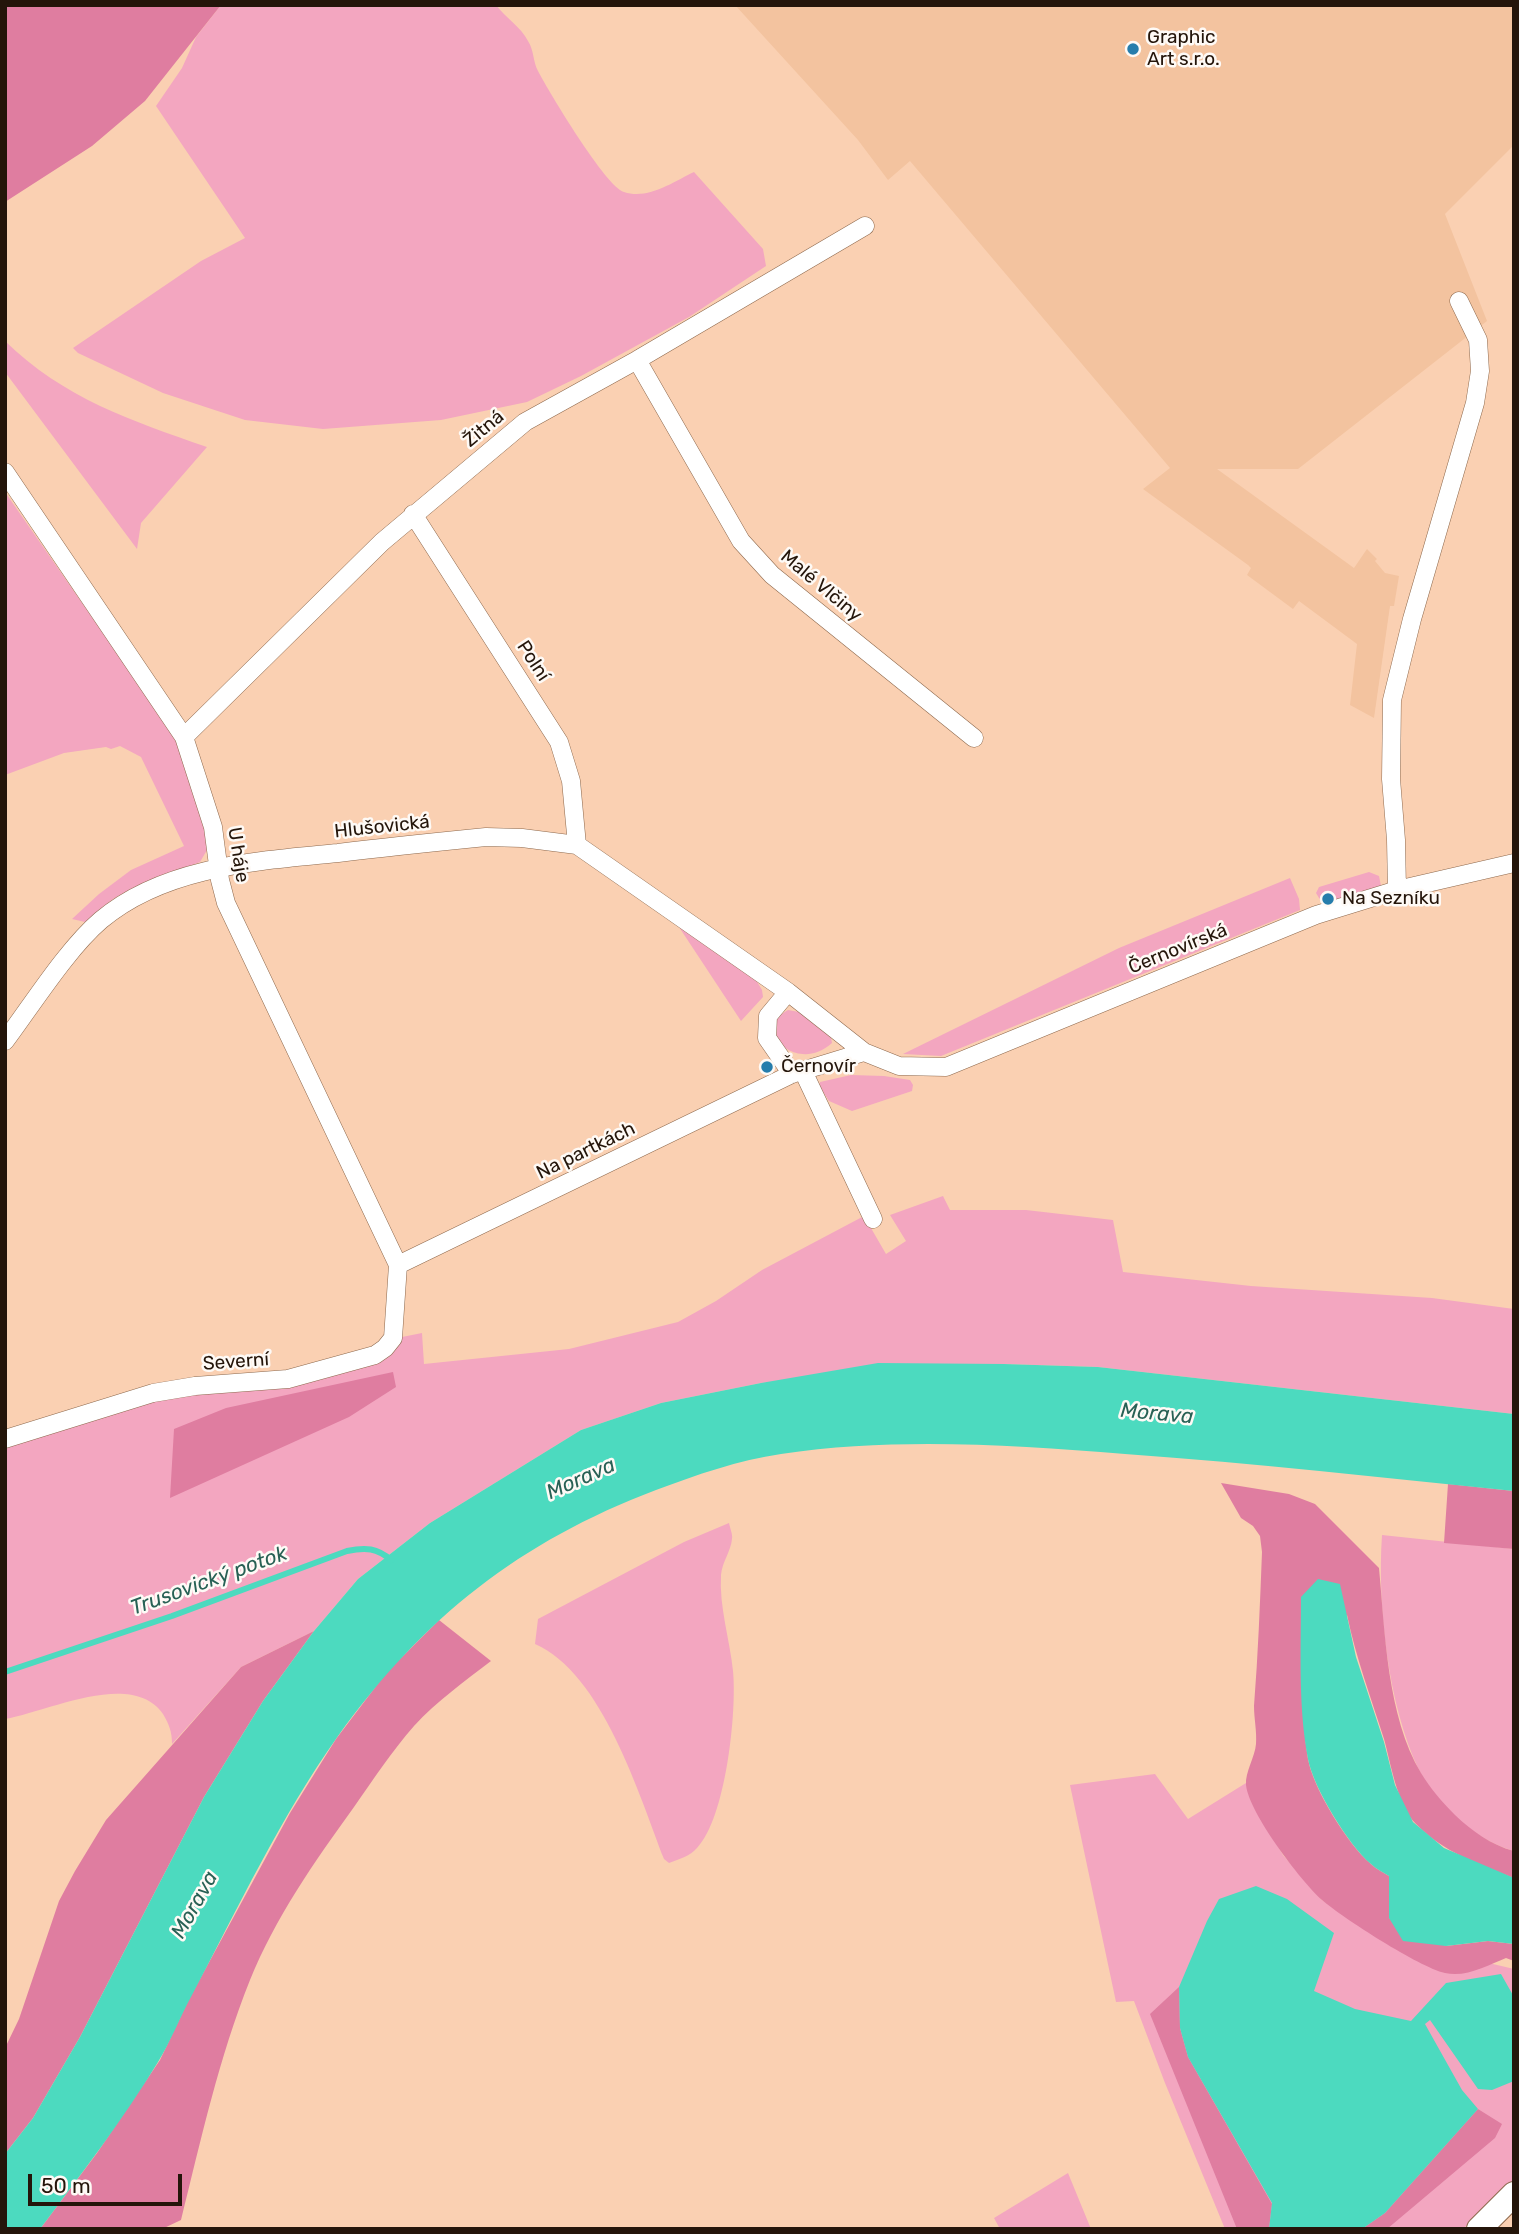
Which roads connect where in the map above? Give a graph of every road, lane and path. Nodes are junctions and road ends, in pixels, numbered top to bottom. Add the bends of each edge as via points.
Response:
1 (865, 226) dead end
2 (1459, 301) dead end
3 (637, 360) junction
4 (5, 471) edge
5 (413, 514) junction
6 (184, 737) junction
7 (974, 738) dead end
8 (577, 845) junction
9 (1514, 863) edge
10 (218, 869) junction
11 (1397, 890) junction
12 (788, 992) junction
13 (5, 1041) edge
14 (864, 1052) junction
15 (798, 1072) junction
16 (873, 1219) dead end
17 (398, 1265) junction
18 (5, 1438) edge
19 (1514, 2194) edge
20 (1479, 2229) edge

1 - 3 street, Žitná
2 - 11 street via 1478,340 1480,371 1392,700
3 - 5 street, Žitná via 525,422
3 - 7 street, Malé Vlčiny via 741,541 772,575
4 - 6 street, U háje
5 - 6 street, Žitná
5 - 8 street, Polní via 559,742 570,781
6 - 10 street, U háje via 213,827
8 - 10 street, Hlušovická via 486,837
8 - 12 street, Hlušovická
9 - 11 street, Černovírská
10 - 13 street, Hlušovická via 157,888 104,918 82,939
10 - 17 street, U háje via 233,919
11 - 14 street, Černovírská via 1316,915 946,1067 899,1066
12 - 14 street, Hlušovická
12 - 15 street via 768,1016 767,1038
14 - 15 street, Na partkách
15 - 16 street
15 - 17 street, Na partkách
17 - 18 street, Severní via 393,1338 375,1355 288,1379 153,1393
19 - 20 main road

